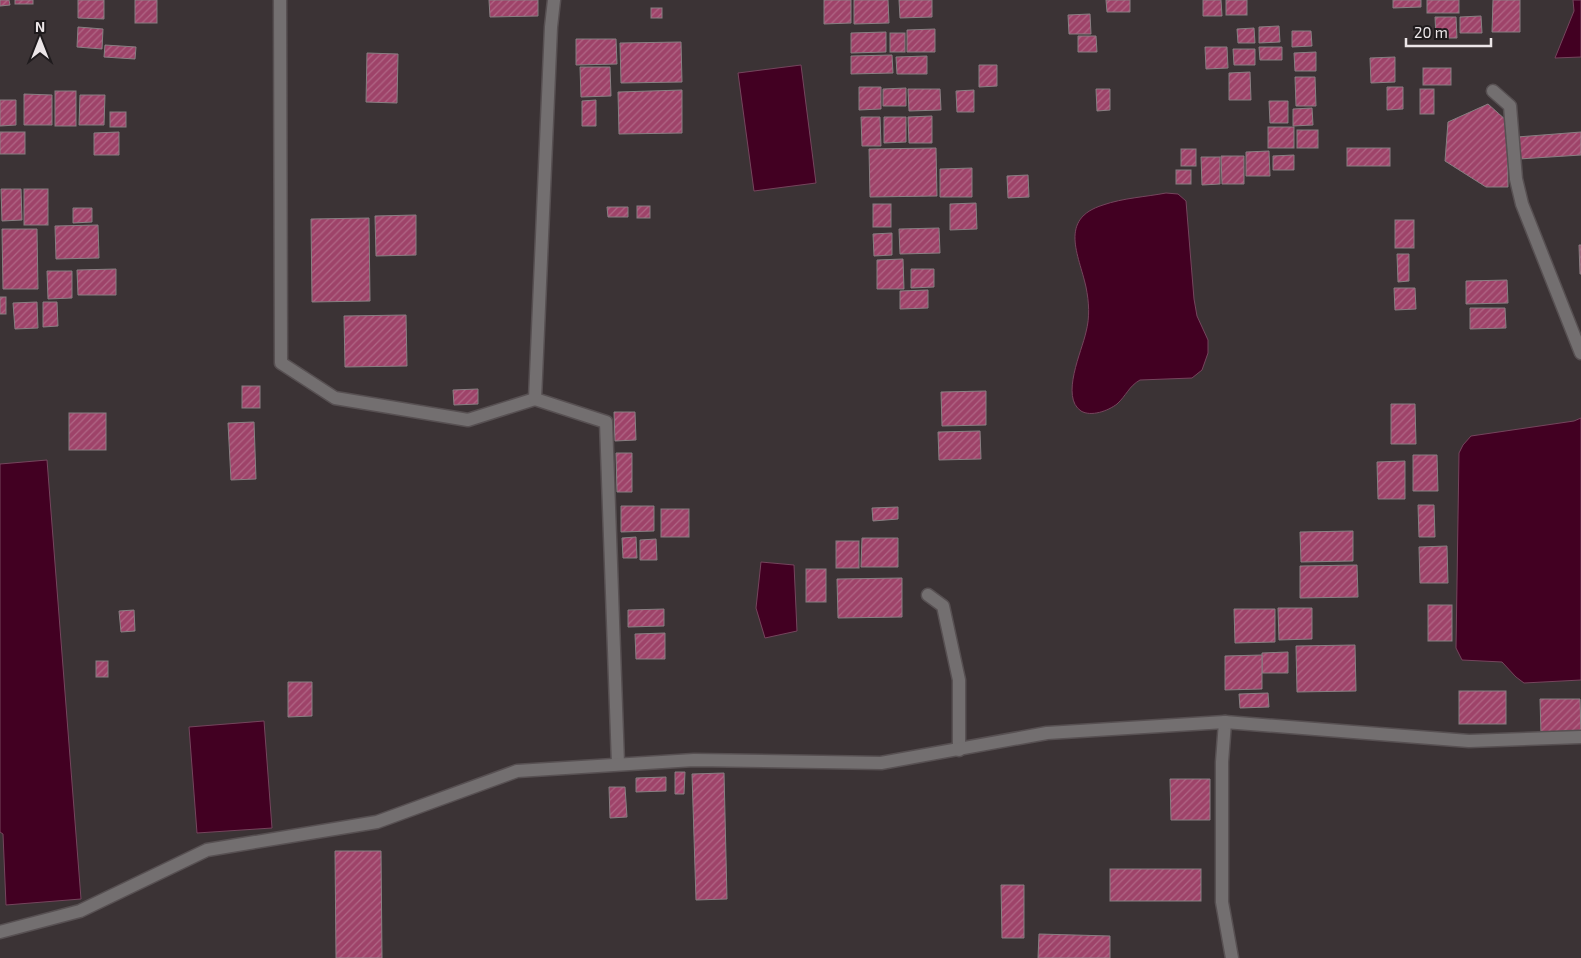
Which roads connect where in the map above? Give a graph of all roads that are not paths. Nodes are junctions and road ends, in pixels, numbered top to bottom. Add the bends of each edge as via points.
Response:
1 (280, 0) edge
2 (554, 0) edge
3 (1493, 91) dead end
4 (1581, 353) edge
5 (535, 399) junction
6 (928, 595) dead end
7 (1225, 722) junction
8 (1581, 737) edge
9 (960, 750) junction
10 (618, 764) junction
11 (0, 932) edge
12 (1232, 958) edge

1 - 5 street via 281,363 335,398 468,420
2 - 5 street
3 - 4 street via 1510,106 1516,179 1522,204
5 - 10 street via 606,422
6 - 9 street via 943,606 960,680
7 - 8 street via 1469,741
7 - 9 street via 1047,733
7 - 12 street via 1222,902
9 - 10 street via 881,763 694,760
10 - 11 street via 517,771 376,822 207,850 80,911

